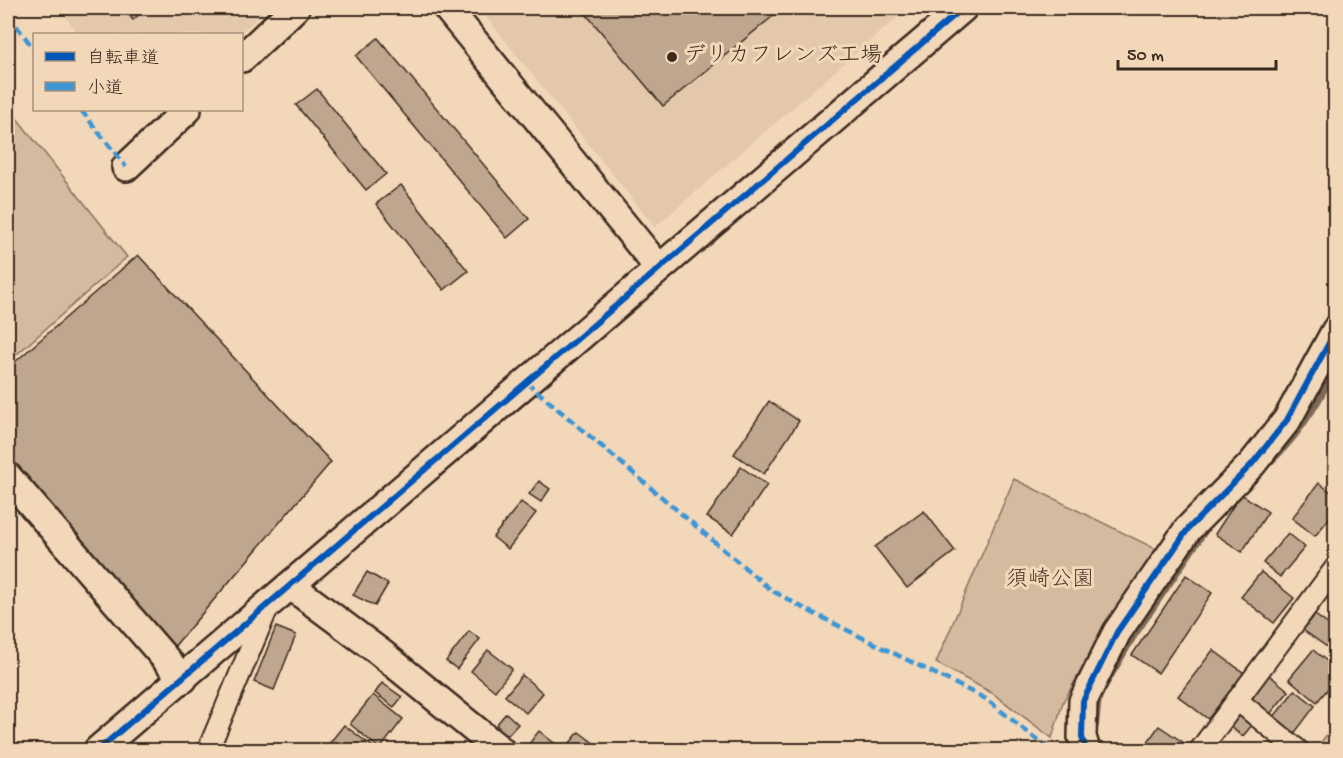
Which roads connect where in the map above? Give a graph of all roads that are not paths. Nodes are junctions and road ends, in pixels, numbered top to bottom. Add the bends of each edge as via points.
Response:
1 (295, 8) edge
2 (447, 8) edge
3 (947, 12) edge
4 (243, 57) edge
5 (186, 111) edge
6 (126, 167) dead end
7 (659, 268) junction
8 (1335, 330) edge
9 (8, 477) edge
10 (1335, 567) edge
11 (281, 594) junction
12 (183, 678) junction
13 (1237, 700) junction
14 (98, 750) edge
15 (208, 750) edge
16 (500, 750) edge
17 (1086, 750) edge
18 (1200, 750) edge
19 (1298, 750) edge

1 - 4 street
2 - 7 street
3 - 7 street
5 - 6 street
7 - 11 street
8 - 17 street via 1287,420 1252,464 1188,529 1117,632 1083,701 1082,737
9 - 12 street
10 - 13 street
11 - 12 street
11 - 15 street
11 - 16 street via 381,653
12 - 14 street
13 - 18 street
13 - 19 street

